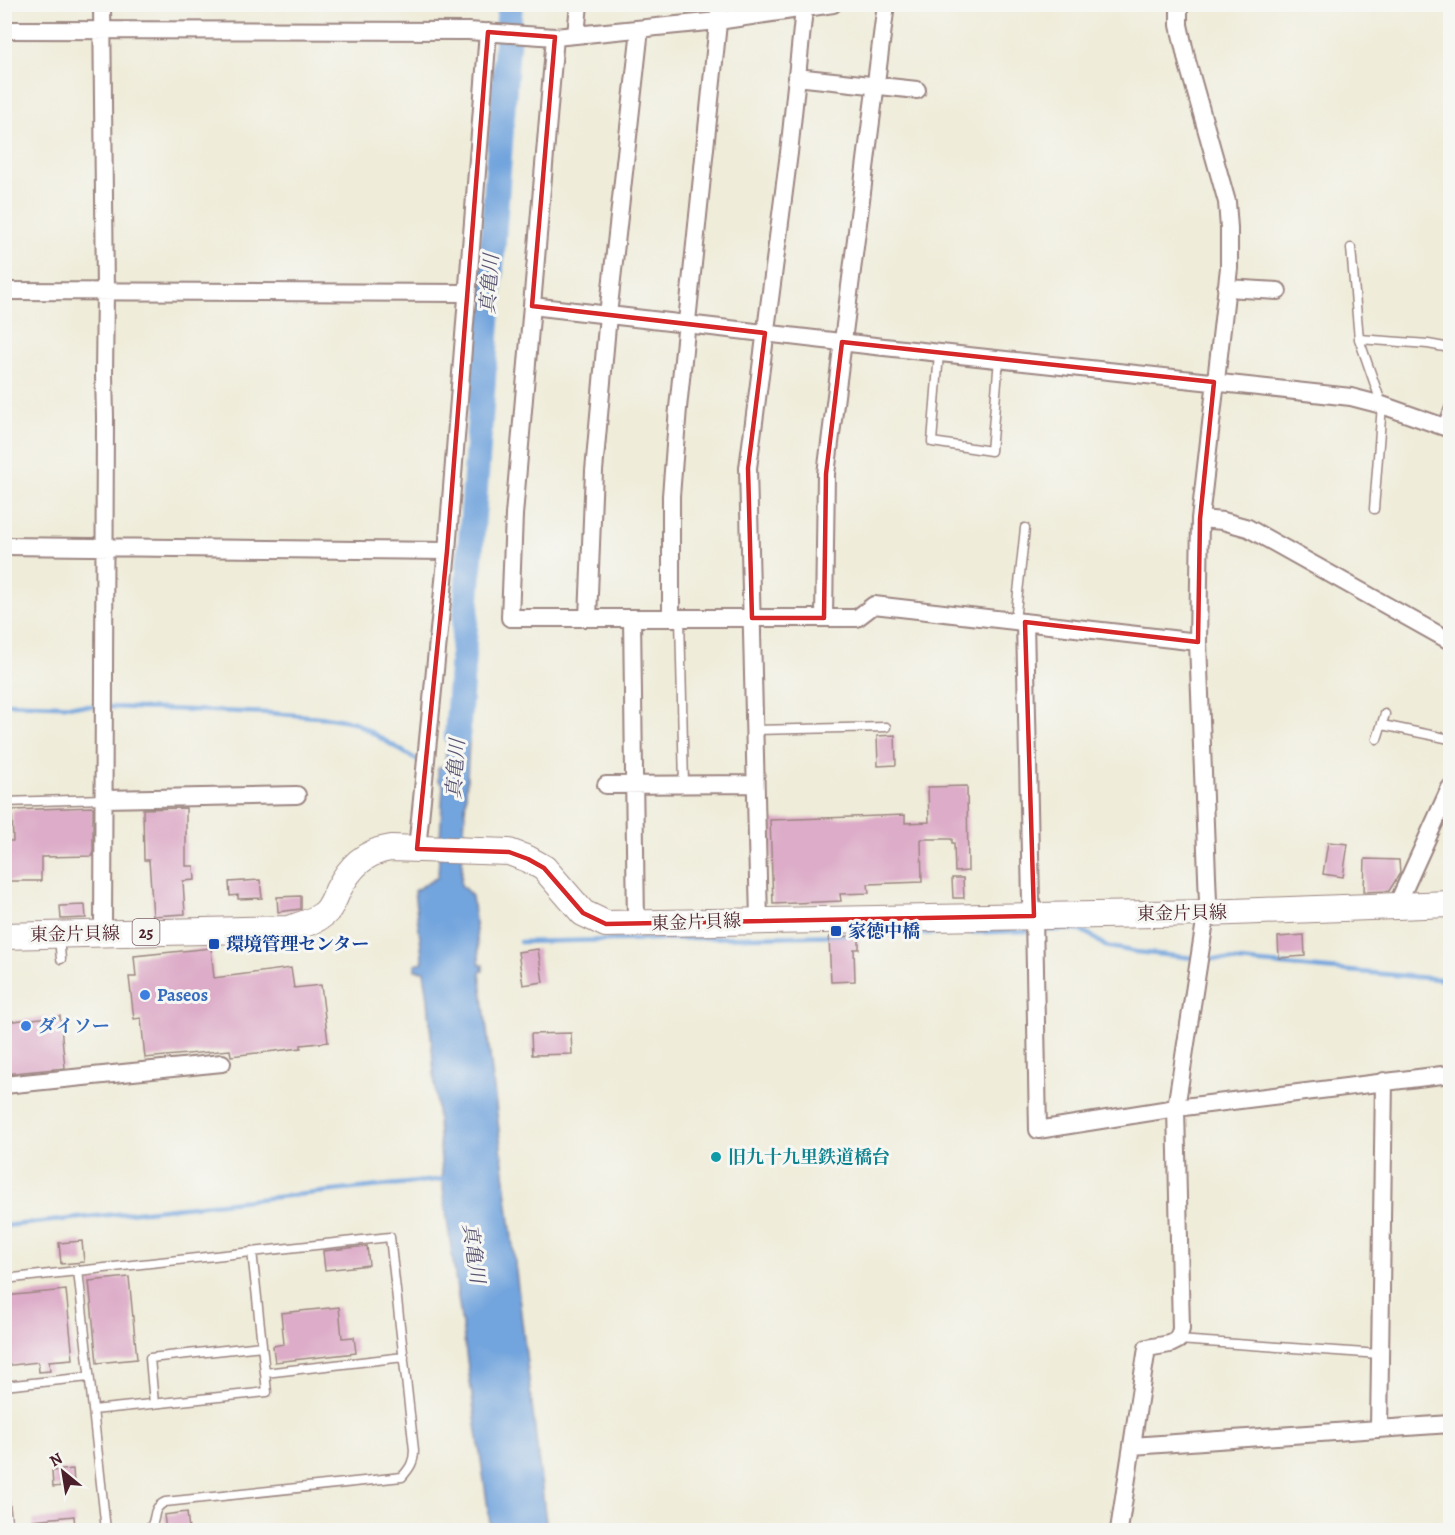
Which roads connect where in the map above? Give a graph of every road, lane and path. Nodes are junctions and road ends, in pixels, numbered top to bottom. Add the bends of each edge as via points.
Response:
1 (102, 4) edge
2 (579, 4) edge
3 (833, 4) edge
4 (886, 4) edge
5 (1179, 4) edge
6 (804, 9) junction
7 (719, 13) edge
8 (640, 28) junction
9 (4, 30) edge
10 (102, 30) junction
11 (502, 34) junction
12 (576, 35) junction
13 (555, 37) junction
14 (796, 77) junction
15 (875, 85) junction
16 (917, 90) dead end
17 (1351, 248) dead end
18 (1226, 288) junction
19 (4, 291) edge
20 (1278, 291) dead end
21 (105, 292) junction
22 (467, 293) junction
23 (532, 306) junction
24 (608, 315) junction
25 (687, 324) junction
26 (765, 333) junction
27 (1359, 339) junction
28 (842, 342) junction
29 (1450, 348) edge
30 (939, 352) junction
31 (999, 359) junction
32 (1214, 382) junction
33 (1382, 405) junction
34 (1450, 406) edge
35 (1446, 427) edge
36 (1374, 509) dead end
37 (1200, 519) junction
38 (1025, 528) dead end
39 (4, 546) edge
40 (105, 546) junction
41 (447, 551) junction
42 (588, 618) junction
43 (632, 618) junction
44 (676, 618) junction
45 (752, 618) junction
46 (824, 618) junction
47 (1020, 621) junction
48 (1450, 641) edge
49 (1198, 642) junction
50 (1385, 714) dead end
51 (1382, 724) junction
52 (886, 727) dead end
53 (754, 730) junction
54 (1377, 739) dead end
55 (1450, 739) edge
56 (755, 784) junction
57 (606, 785) dead end
58 (634, 785) junction
59 (684, 785) junction
60 (1450, 788) edge
61 (297, 795) dead end
62 (104, 799) junction
63 (4, 802) edge
64 (417, 849) junction
65 (1450, 904) edge
66 (1396, 907) junction
67 (1207, 913) junction
68 (759, 920) junction
69 (636, 924) junction
70 (1034, 926) junction
71 (103, 933) junction
72 (4, 936) edge
73 (222, 1063) dead end
74 (1450, 1074) edge
75 (1384, 1081) junction
76 (4, 1085) edge
77 (1176, 1108) junction
78 (252, 1251) junction
79 (78, 1270) junction
80 (4, 1279) edge
81 (1178, 1340) junction
82 (262, 1346) junction
83 (1380, 1354) junction
84 (404, 1357) junction
85 (265, 1373) junction
86 (89, 1377) junction
87 (4, 1386) edge
88 (154, 1404) junction
89 (93, 1410) junction
90 (1450, 1424) edge
91 (1379, 1429) junction
92 (1132, 1446) junction
93 (4, 1495) edge
94 (8, 1530) edge
95 (106, 1530) edge
96 (148, 1530) edge
97 (1119, 1530) edge

1 - 10 street
2 - 12 street
3 - 6 street
4 - 15 street
5 - 18 street via 1187,61 1227,202
6 - 7 street
6 - 14 street
7 - 8 street
7 - 25 street
8 - 12 street
8 - 24 street
9 - 10 street
10 - 11 street
10 - 21 street
11 - 13 street
11 - 22 street
12 - 13 street
13 - 23 street
14 - 15 street
14 - 26 street
15 - 16 street
15 - 28 street
17 - 27 lane
18 - 20 street
18 - 32 street
19 - 21 street
21 - 22 street
21 - 40 street
22 - 41 street
23 - 24 street
23 - 42 street via 514,515 510,618
24 - 25 street
24 - 42 street via 594,471
25 - 26 street
25 - 44 street via 671,496
26 - 28 street
26 - 45 street via 748,468
27 - 29 lane
27 - 33 lane
28 - 30 street
28 - 46 street via 826,474
30 - 31 street
30 - 31 lane via 932,442 990,451
31 - 32 street
32 - 33 street via 1351,396
32 - 37 street
33 - 35 street
33 - 36 lane
34 - 35 lane
37 - 48 street via 1248,528
37 - 49 street
38 - 47 lane
39 - 40 street
40 - 41 street
40 - 62 street
41 - 64 street
42 - 43 street
43 - 44 street
43 - 58 street
44 - 45 street
44 - 59 lane
45 - 46 street
45 - 53 street
46 - 47 street via 857,618 874,605
47 - 49 street
47 - 70 street
49 - 67 street
50 - 51 lane
51 - 54 lane
51 - 55 lane
52 - 53 lane
53 - 56 street
56 - 59 street
56 - 68 street
57 - 58 street
58 - 59 street
58 - 69 street
60 - 66 street
61 - 62 street
62 - 63 lane
62 - 71 street
64 - 69 main road, 東金片貝線 / 25 via 509,852 544,868 583,913 593,919 606,924
64 - 71 main road, 東金片貝線 / 25 via 377,850 366,856 352,868 326,912 288,929
65 - 66 main road, 東金片貝線 / 25
66 - 67 main road, 東金片貝線 / 25
67 - 70 main road, 東金片貝線 / 25
67 - 77 street
68 - 69 main road, 東金片貝線 / 25
68 - 70 main road, 東金片貝線 / 25
70 - 77 street via 1038,1130
71 - 72 main road, 東金片貝線 / 25 via 60,947
73 - 76 street
74 - 75 street
75 - 77 street
75 - 83 street
77 - 81 street via 1181,1329
78 - 79 lane
78 - 82 lane
78 - 84 lane via 390,1237
79 - 80 lane
79 - 86 lane
81 - 83 lane
81 - 92 street via 1147,1348
82 - 85 lane
82 - 88 lane via 150,1358
83 - 91 street
84 - 85 lane
84 - 96 lane via 414,1460 402,1477 165,1502 158,1505
85 - 88 lane via 267,1392
86 - 87 lane
86 - 89 lane
88 - 89 lane
89 - 95 lane
90 - 91 street
91 - 92 street
92 - 97 street
93 - 94 lane

